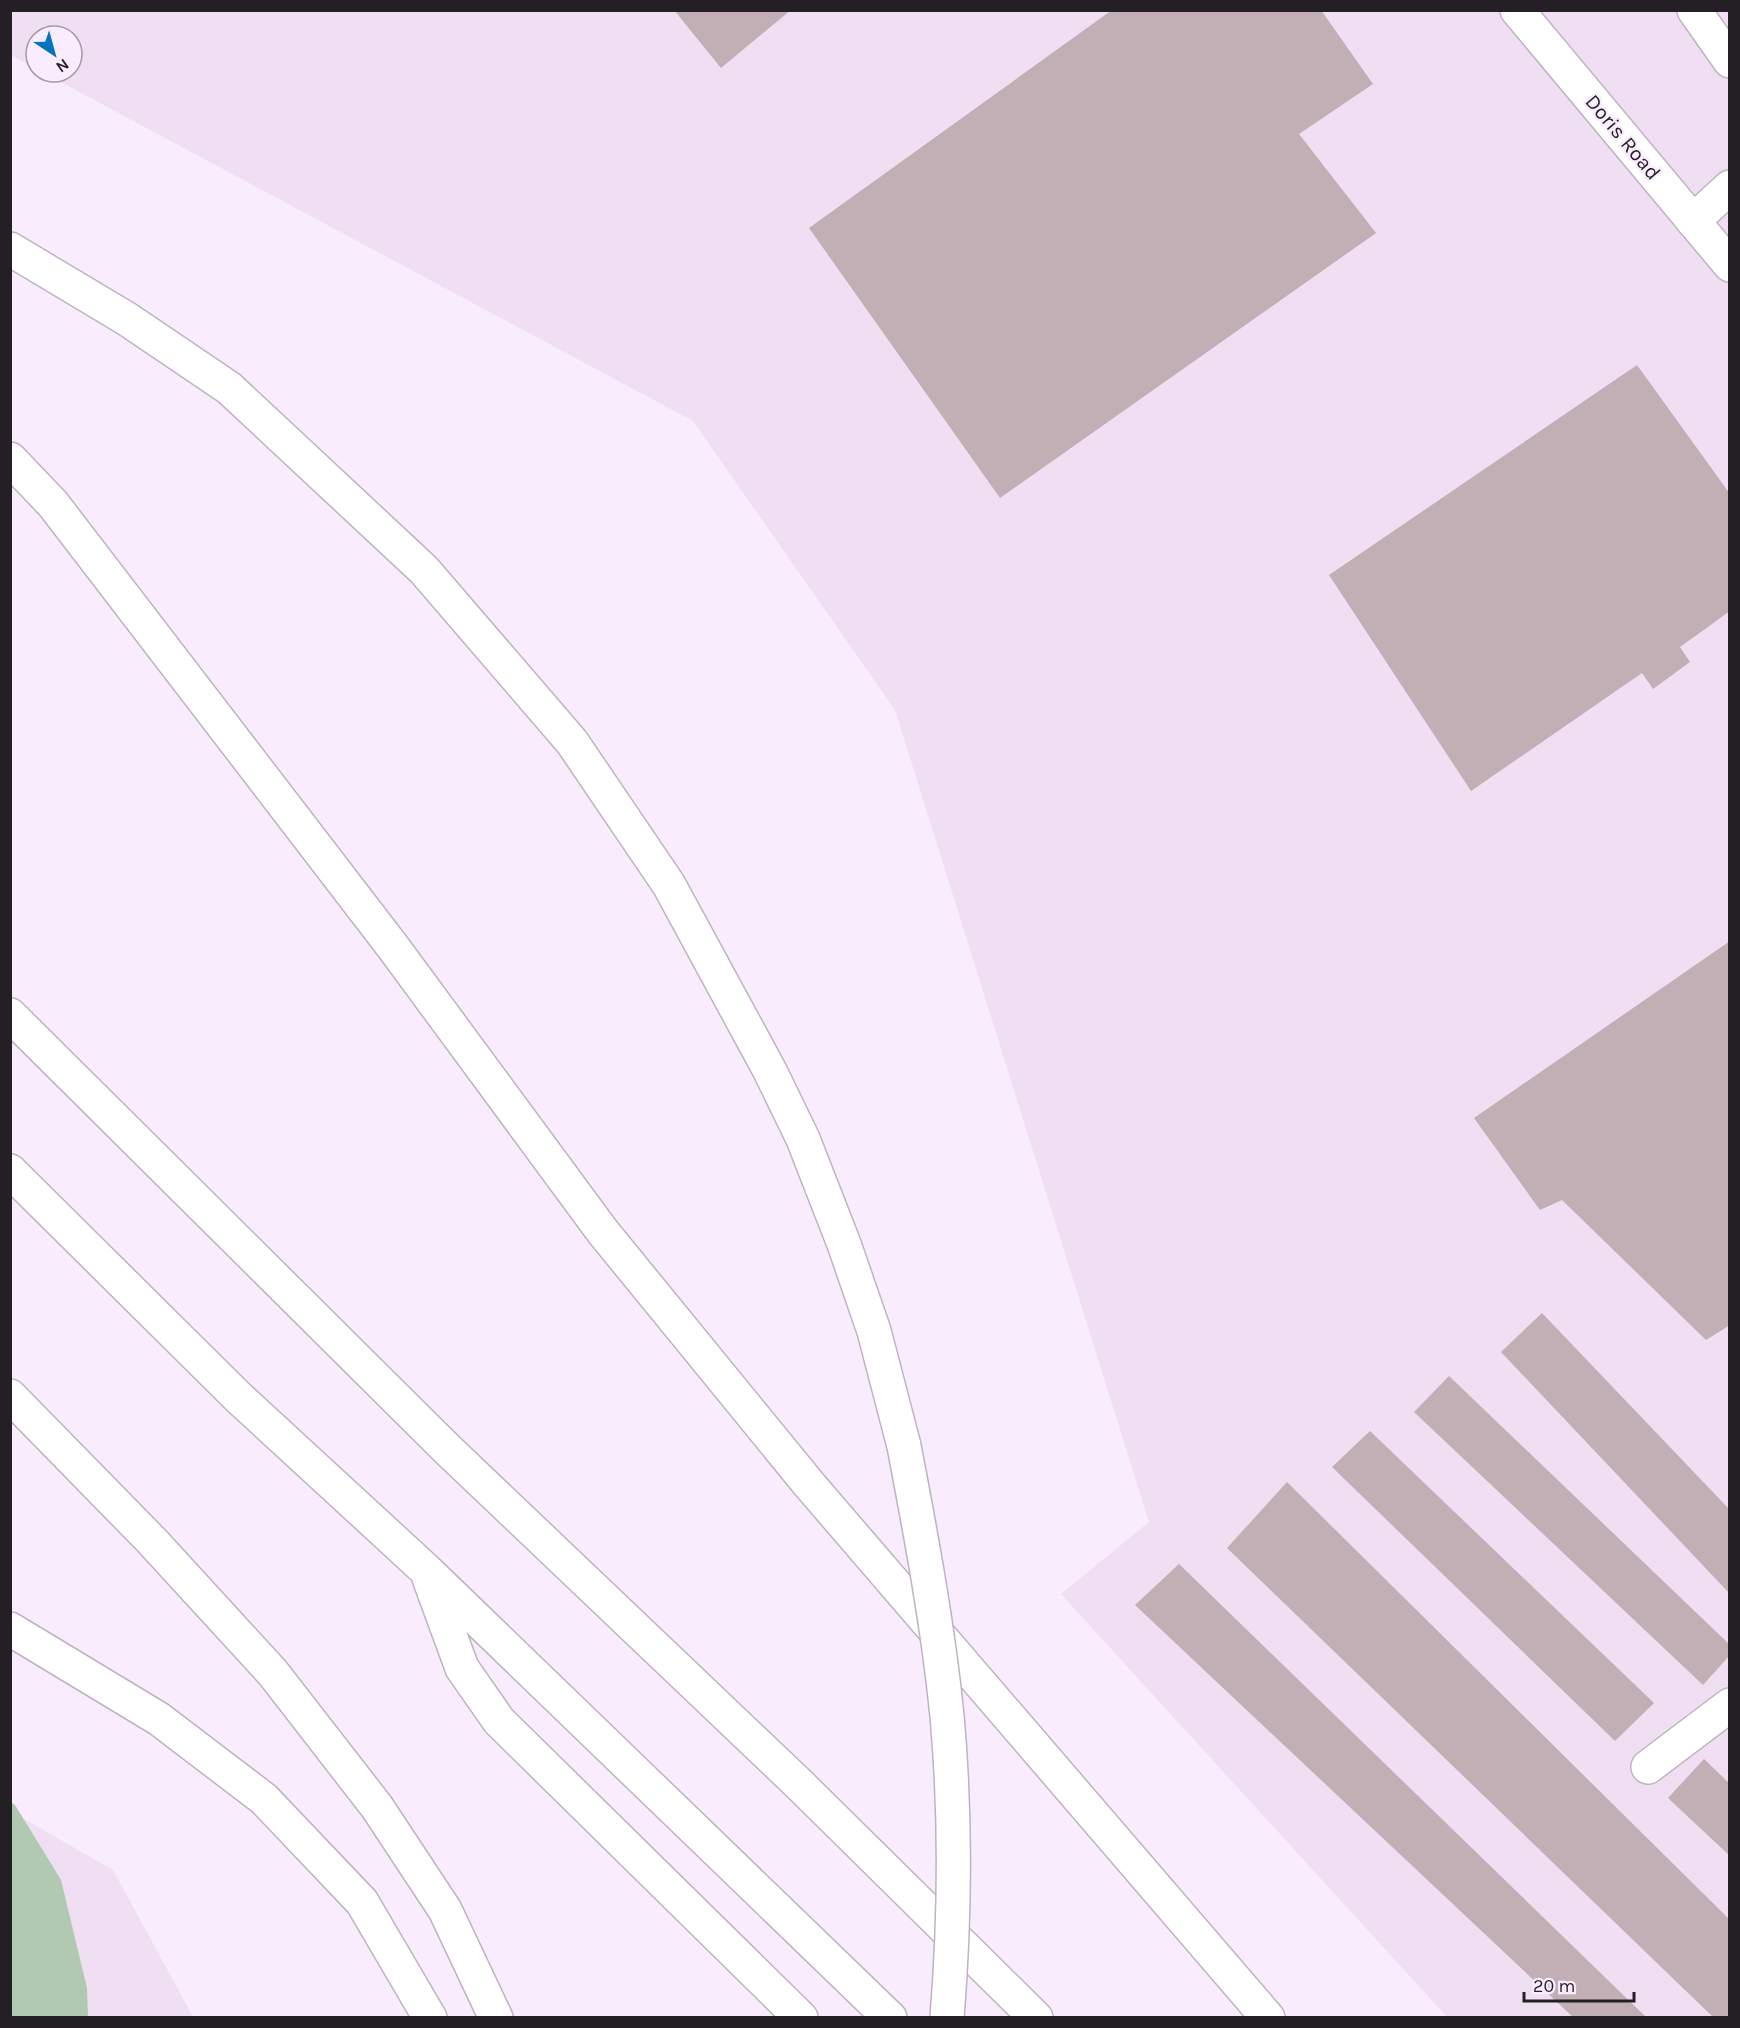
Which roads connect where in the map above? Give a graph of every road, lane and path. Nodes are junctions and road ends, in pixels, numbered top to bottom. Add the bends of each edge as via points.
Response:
1 (1517, 10) edge
2 (1694, 10) edge
3 (1730, 61) edge
4 (1730, 187) edge
5 (1693, 221) junction
6 (10, 249) edge
7 (1730, 265) edge
8 (10, 459) edge
9 (10, 1015) edge
10 (10, 1171) edge
11 (10, 1396) edge
12 (427, 1571) junction
13 (10, 1629) edge
14 (1730, 1705) edge
15 (1648, 1767) dead end
16 (429, 2018) edge
17 (496, 2018) edge
18 (801, 2018) edge
19 (890, 2018) edge
20 (947, 2018) edge
21 (1036, 2018) edge
22 (1268, 2018) edge

1 - 5 main road, Doris Road
2 - 3 main road
4 - 5 main road
5 - 7 main road, Doris Road
6 - 20 main road, bridge via 127,319 230,388 424,570 572,742 669,885 770,1071 803,1140 870,1320 904,1446 925,1556 947,1716 954,1896
8 - 22 main road via 53,504 386,937 603,1232 808,1483
9 - 21 main road via 446,1448 800,1785
10 - 12 main road via 238,1398
11 - 17 main road via 152,1541 280,1682 377,1807 445,1910
12 - 18 main road via 462,1668 499,1721
12 - 19 main road
13 - 16 main road via 159,1719 264,1799 362,1902
14 - 15 main road

